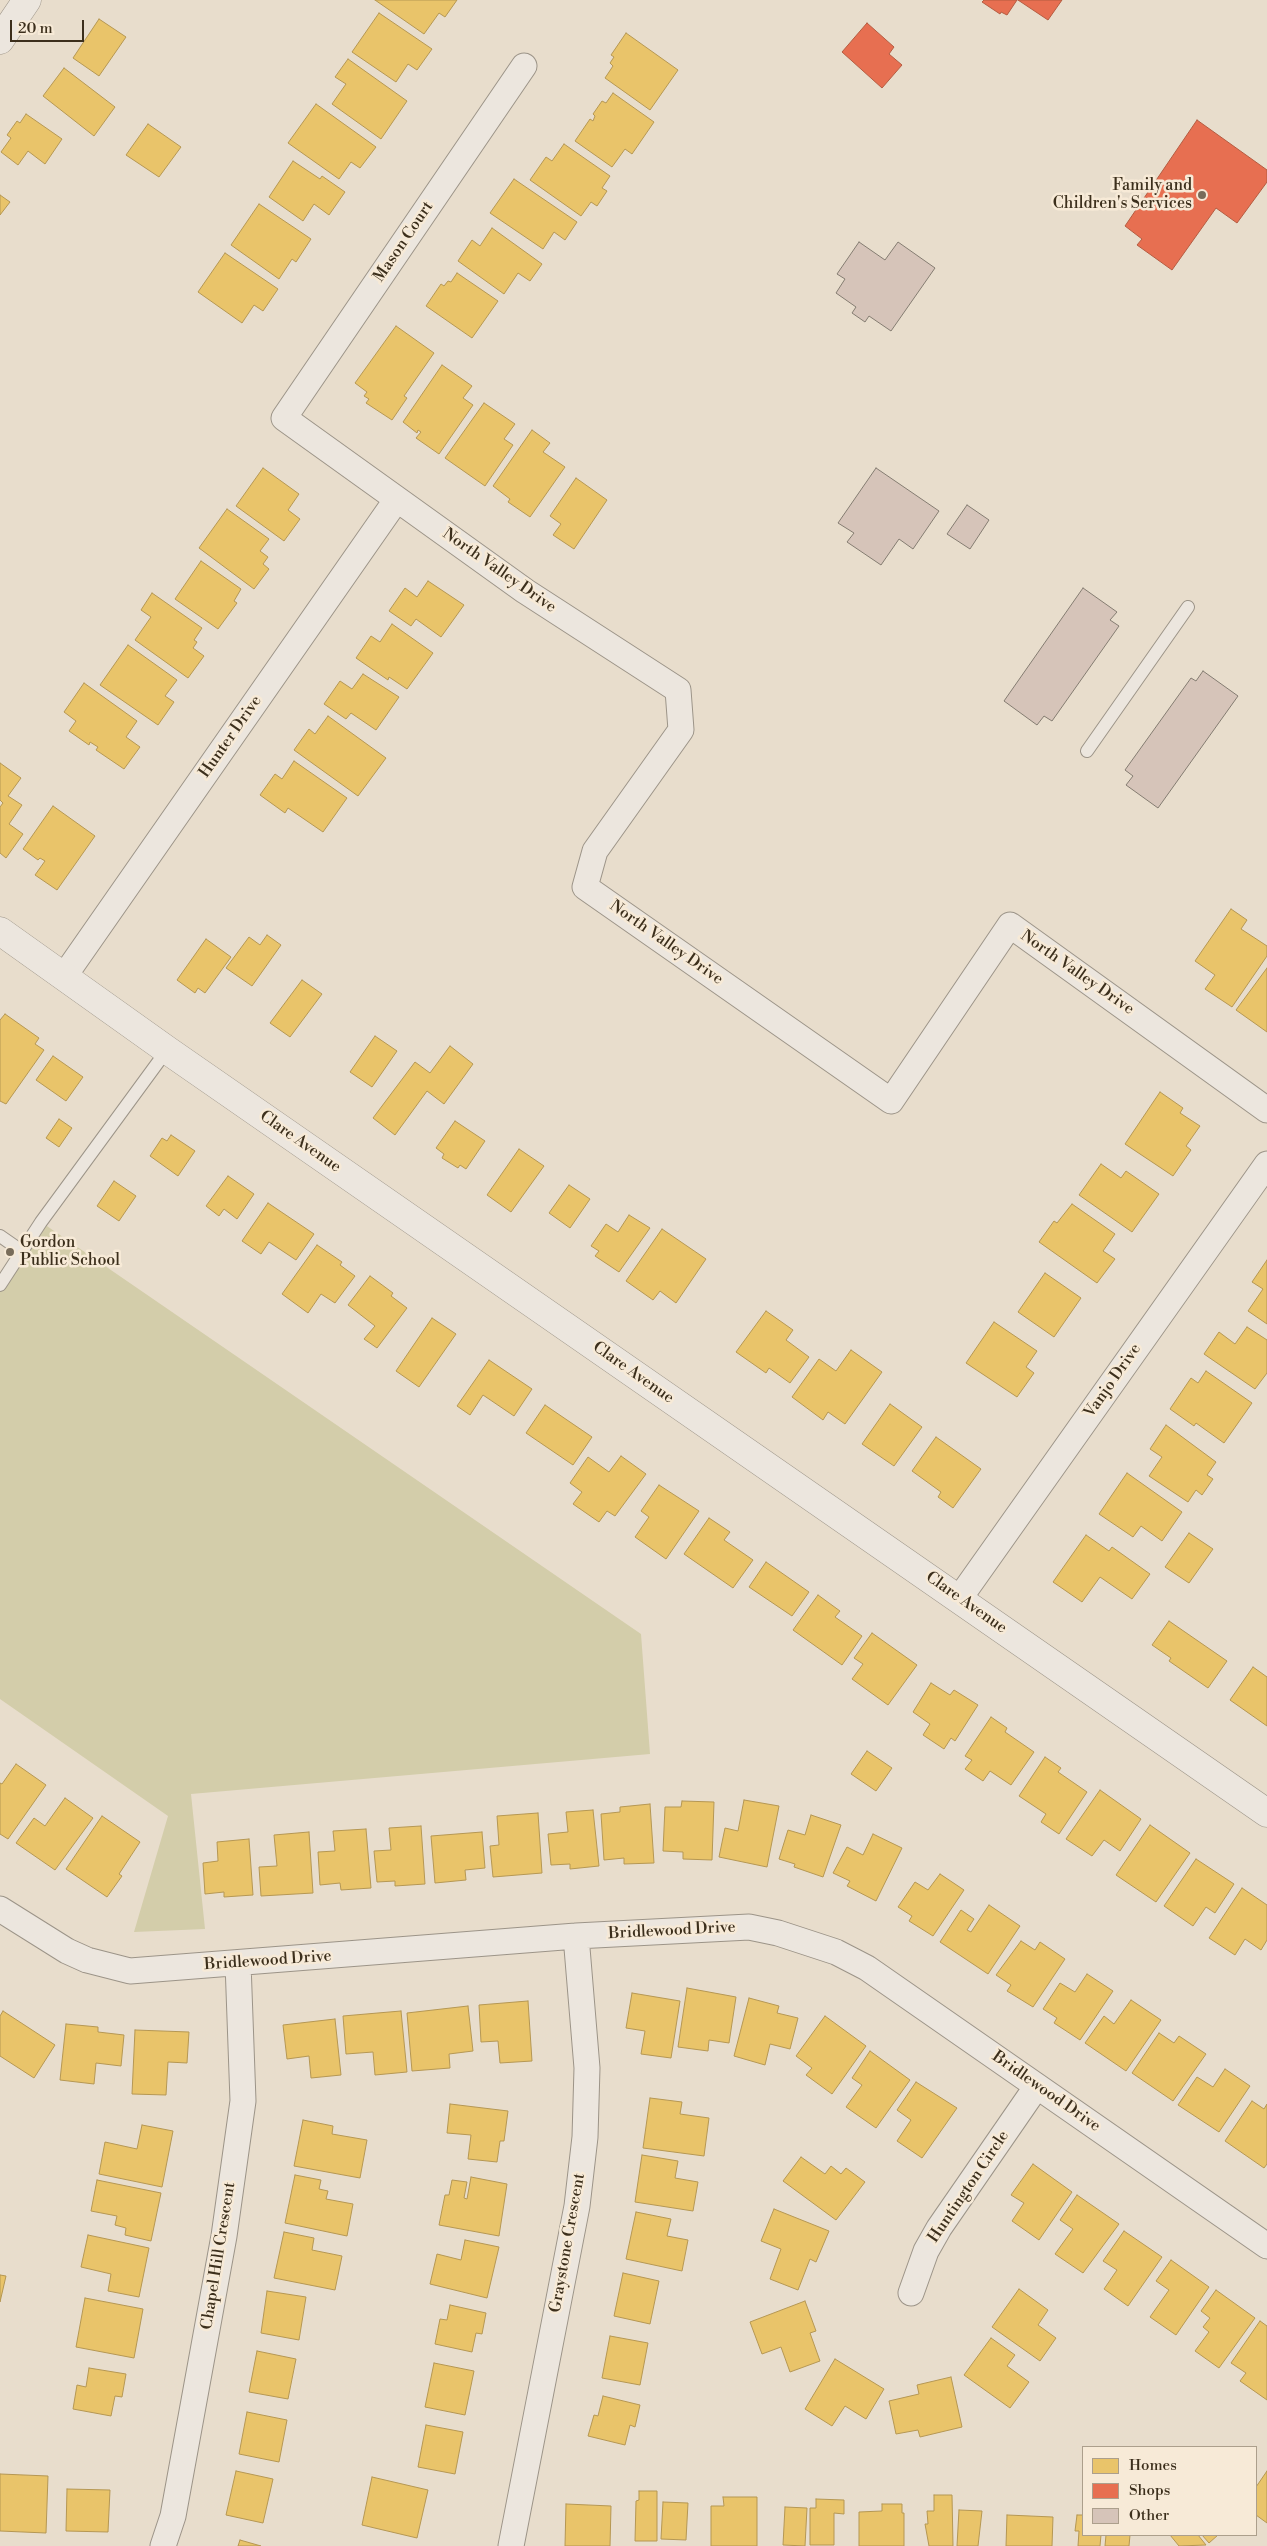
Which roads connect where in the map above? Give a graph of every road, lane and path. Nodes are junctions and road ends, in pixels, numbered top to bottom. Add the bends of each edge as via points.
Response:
1 (28, 0) edge
2 (0, 40) edge
3 (524, 66) dead end
4 (284, 418) joint
5 (397, 499) junction
6 (1188, 607) dead end
7 (1087, 751) dead end
8 (0, 931) edge
9 (64, 976) junction
10 (167, 1050) junction
11 (1267, 1110) edge
12 (1267, 1164) edge
13 (0, 1236) edge
14 (23, 1252) junction
15 (0, 1285) edge
16 (959, 1599) junction
17 (1267, 1813) edge
18 (0, 1909) edge
19 (576, 1936) junction
20 (238, 1963) junction
21 (1037, 2086) junction
22 (1267, 2246) edge
23 (911, 2293) dead end
24 (163, 2546) edge
25 (511, 2546) edge

1 - 2 street
3 - 4 street, Mason Court
4 - 5 street, North Valley Drive
5 - 9 street, Hunter Drive
5 - 11 street, North Valley Drive via 525,591 678,690 681,730 595,851 585,887 592,892 891,1101 1010,925
6 - 7 lane
8 - 9 street, Clare Avenue
9 - 10 street, Clare Avenue
10 - 14 lane via 41,1222
10 - 16 street, Clare Avenue
12 - 16 street, Vanjo Drive
13 - 14 lane
14 - 15 lane
16 - 17 street, Clare Avenue
18 - 20 street, Bridlewood Drive via 67,1951 116,1968 130,1971
19 - 20 street, Bridlewood Drive
19 - 21 street, Bridlewood Drive via 749,1927 805,1941 867,1968
19 - 25 street, Graystone Crescent via 587,2068 585,2136 577,2206
20 - 24 street, Chapel Hill Crescent via 243,2101 224,2236 173,2516
21 - 22 street, Bridlewood Drive
21 - 23 street, Huntington Circle via 939,2228 926,2251

